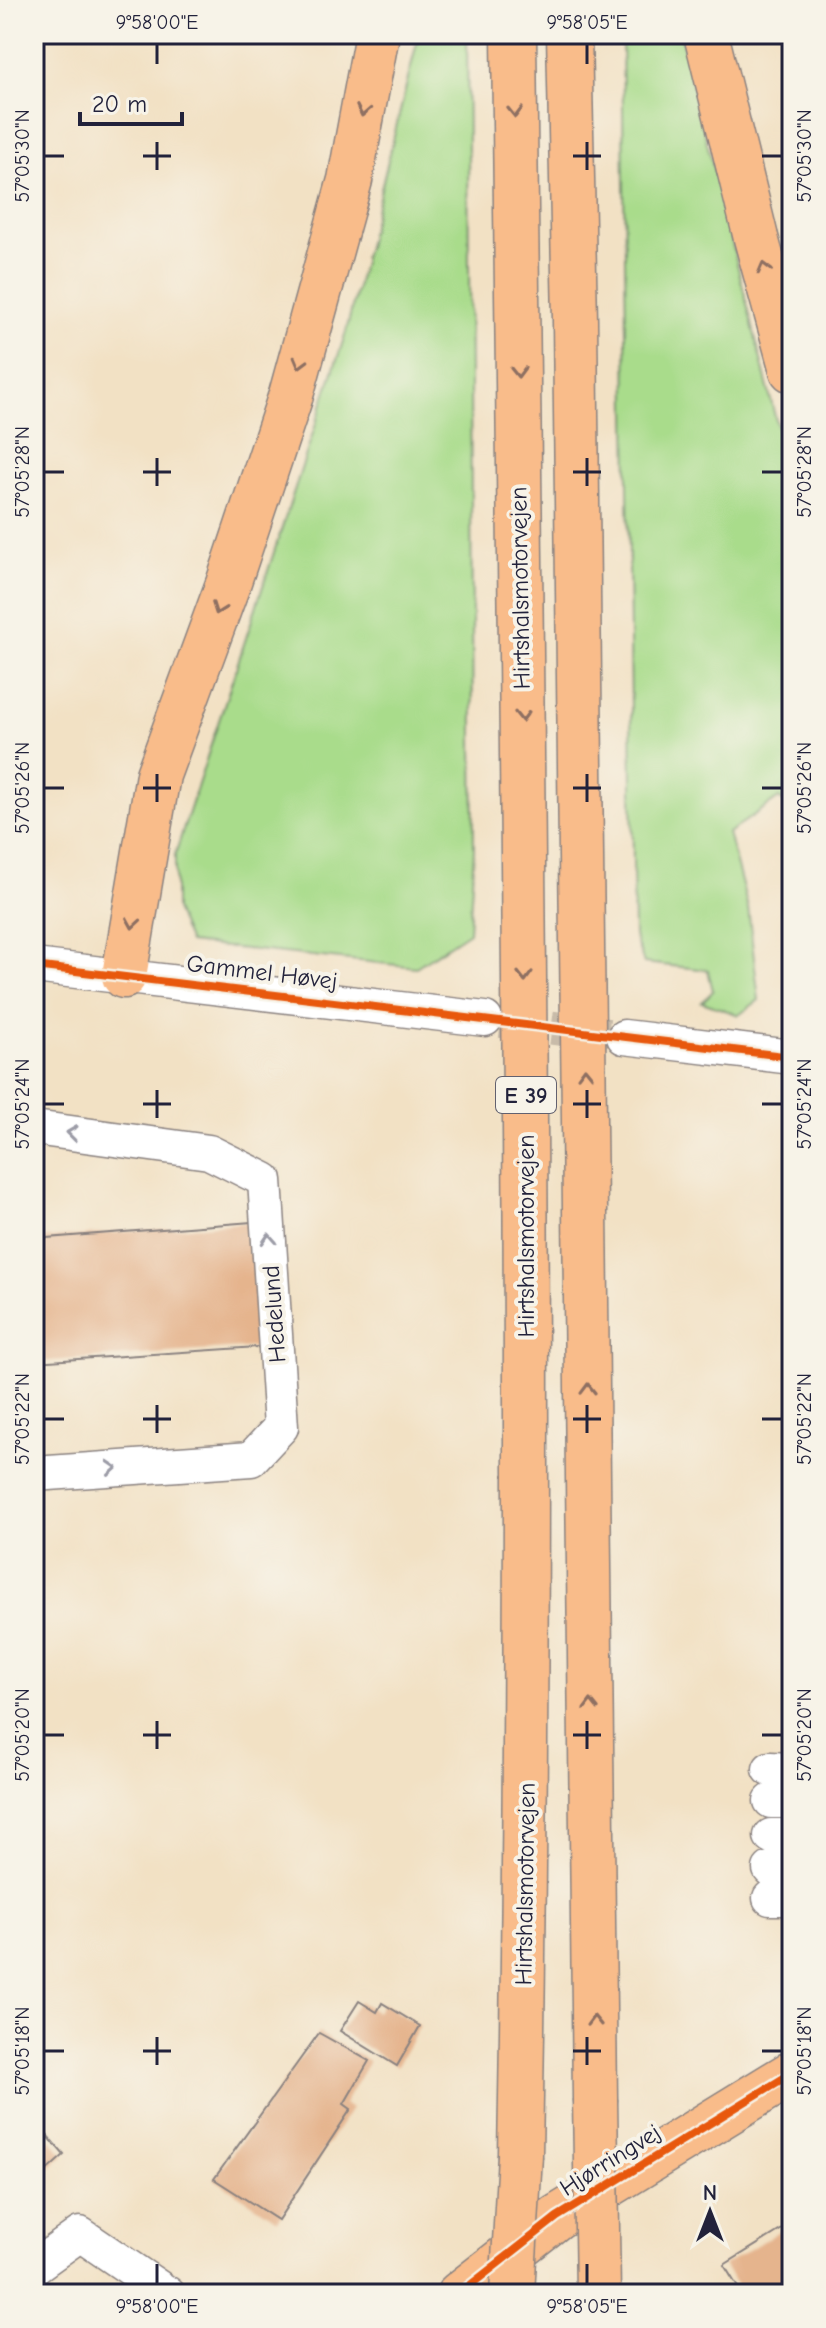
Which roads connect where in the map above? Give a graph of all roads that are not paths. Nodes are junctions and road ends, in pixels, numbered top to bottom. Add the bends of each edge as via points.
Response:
1 (377, 34) edge
2 (514, 34) edge
3 (569, 34) edge
4 (706, 34) edge
5 (792, 370) edge
6 (34, 966) edge
7 (124, 976) junction
8 (485, 1019) tunnel mouth
9 (624, 1037) tunnel mouth
10 (792, 1057) edge
11 (34, 1128) edge
12 (34, 1474) edge
13 (792, 2073) edge
14 (34, 2267) edge
15 (168, 2294) edge
16 (459, 2294) edge
17 (512, 2294) edge
18 (598, 2294) edge

1 -> 7 main road via 350,180 291,395 158,775
2 -> 17 main road, Hirtshalsmotorvejen / E 39, bridge via 526,1108 526,1841
18 -> 3 main road, E 39, bridge
5 -> 4 main road
6 - 7 street, Gammel Høvej
7 - 8 street, Gammel Høvej
9 - 10 street
12 -> 11 street, Hedelund via 251,1459 281,1427 265,1180 209,1152
13 - 16 main road, Hjørringvej via 557,2217
14 - 15 street via 80,2234

